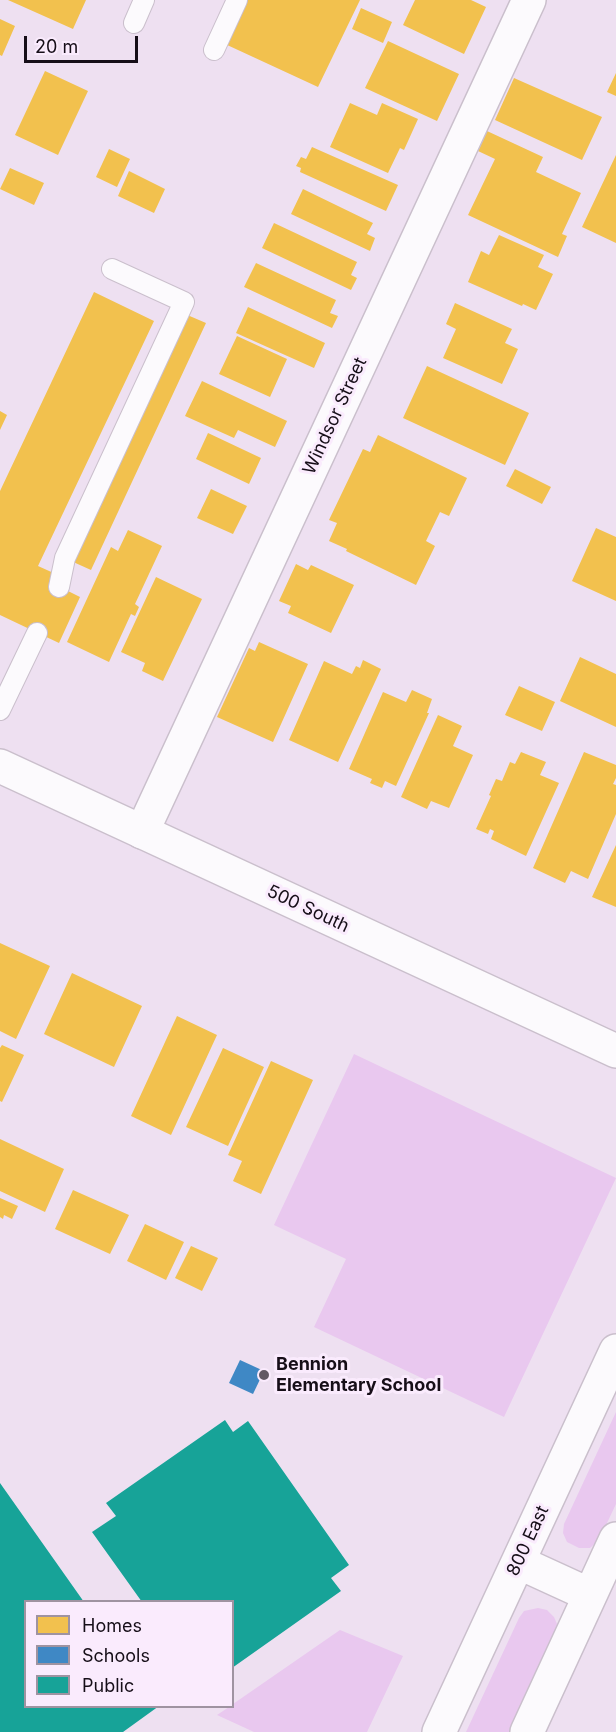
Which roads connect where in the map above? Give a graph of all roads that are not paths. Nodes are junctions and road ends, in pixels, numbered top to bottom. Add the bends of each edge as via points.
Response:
1 (144, 0) edge
2 (237, 0) edge
3 (530, 0) edge
4 (134, 23) dead end
5 (214, 50) dead end
6 (112, 269) dead end
7 (59, 587) dead end
8 (37, 633) dead end
9 (0, 710) edge
10 (0, 766) edge
11 (142, 832) junction
12 (616, 1051) edge
13 (616, 1351) edge
14 (616, 1539) edge
15 (518, 1562) junction
16 (590, 1595) junction
17 (439, 1732) edge
18 (527, 1732) edge

1 - 4 lane
2 - 5 lane
3 - 11 street, Windsor Street
6 - 7 lane via 184,302 65,558
8 - 9 lane
10 - 11 street, 500 South
11 - 12 street, 500 South
13 - 15 street, 800 East
14 - 16 street
15 - 16 street
15 - 17 street, 800 East
16 - 18 street

